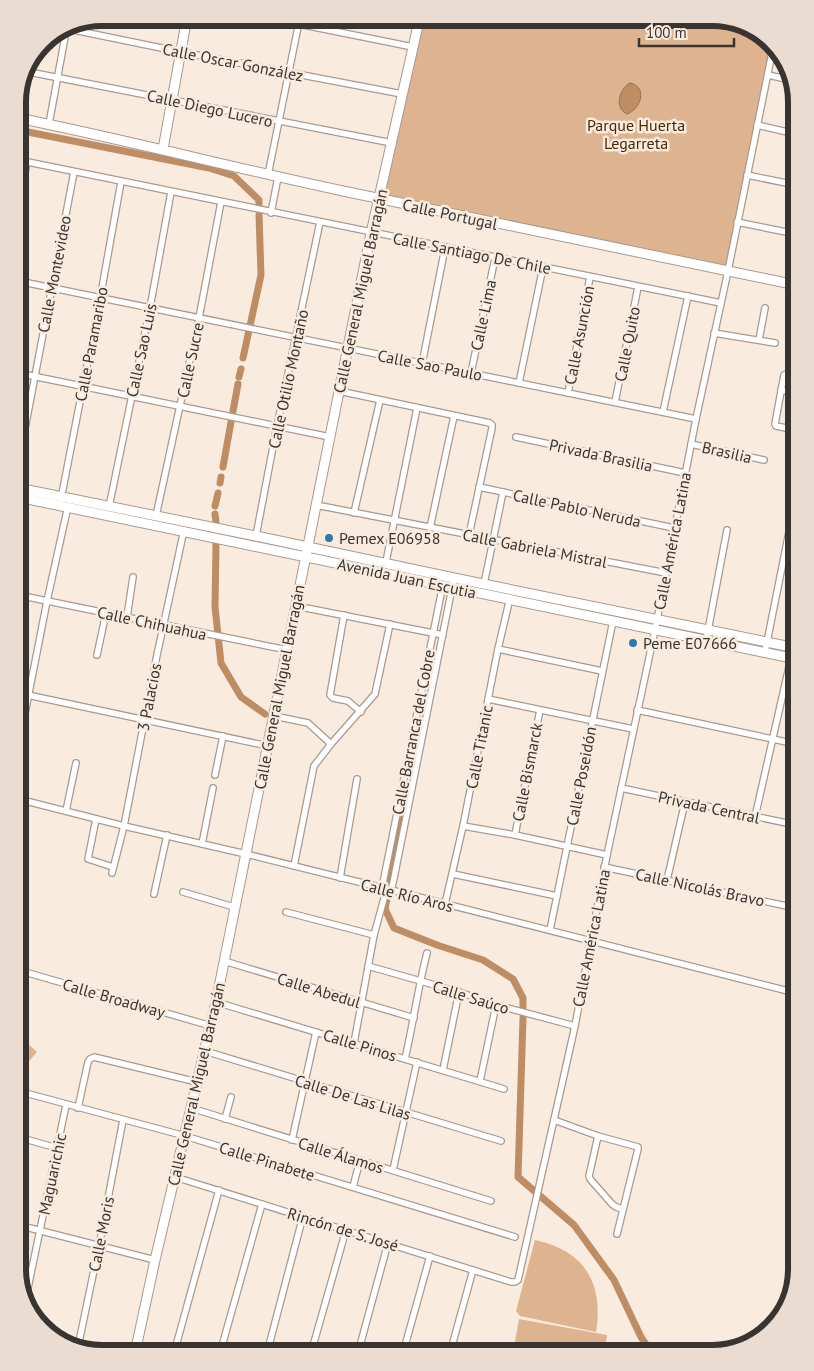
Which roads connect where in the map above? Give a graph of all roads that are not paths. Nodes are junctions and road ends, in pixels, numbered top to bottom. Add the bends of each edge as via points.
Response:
1 (185, 26) edge
2 (298, 26) edge
3 (313, 26) edge
4 (418, 26) edge
5 (79, 30) edge
6 (64, 36) edge
7 (413, 47) junction
8 (181, 52) junction
9 (772, 55) edge
10 (33, 73) edge
11 (289, 74) junction
12 (768, 75) junction
13 (57, 78) junction
14 (783, 78) edge
15 (402, 94) junction
16 (172, 99) junction
17 (26, 120) edge
18 (279, 122) junction
19 (49, 124) junction
20 (757, 125) junction
21 (788, 132) edge
22 (392, 143) junction
23 (163, 150) junction
24 (26, 162) edge
25 (74, 172) junction
26 (268, 175) junction
27 (747, 175) junction
28 (278, 177) junction
29 (121, 182) junction
30 (788, 183) edge
31 (171, 192) junction
32 (378, 199) junction
33 (221, 202) junction
34 (271, 212) junction
35 (320, 222) junction
36 (738, 222) junction
37 (371, 232) junction
38 (788, 232) edge
39 (445, 248) junction
40 (495, 258) junction
41 (543, 267) junction
42 (728, 271) junction
43 (590, 277) junction
44 (26, 283) edge
45 (788, 283) edge
46 (638, 286) junction
47 (52, 288) junction
48 (688, 296) junction
49 (100, 299) junction
50 (721, 303) junction
51 (150, 308) junction
52 (765, 308) dead end
53 (199, 318) junction
54 (714, 332) junction
55 (296, 337) junction
56 (759, 340) junction
57 (775, 343) dead end
58 (348, 349) junction
59 (422, 364) junction
60 (471, 373) junction
61 (26, 374) edge
62 (788, 374) edge
63 (35, 376) junction
64 (519, 383) junction
65 (83, 386) junction
66 (781, 390) junction
67 (339, 391) junction
68 (788, 392) edge
69 (568, 393) junction
70 (131, 396) junction
71 (380, 400) junction
72 (615, 402) junction
73 (180, 406) junction
74 (416, 408) junction
75 (663, 412) junction
76 (454, 416) junction
77 (696, 419) junction
78 (26, 423) edge
79 (278, 426) junction
80 (788, 428) edge
81 (330, 437) junction
82 (516, 437) dead end
83 (692, 444) junction
84 (764, 460) dead end
85 (686, 473) junction
86 (479, 487) junction
87 (26, 491) edge
88 (503, 492) junction
89 (26, 498) edge
90 (65, 503) junction
91 (316, 505) junction
92 (109, 507) junction
93 (354, 513) junction
94 (156, 516) junction
95 (393, 521) junction
96 (186, 522) junction
97 (198, 524) junction
98 (430, 528) junction
99 (674, 528) junction
100 (221, 529) junction
101 (727, 530) dead end
102 (184, 532) junction
103 (196, 534) junction
104 (469, 535) junction
105 (256, 536) junction
106 (219, 538) junction
107 (493, 540) junction
108 (788, 541) edge
109 (308, 546) junction
110 (787, 546) joint
111 (306, 556) junction
112 (386, 562) junction
113 (666, 573) junction
114 (134, 577) dead end
115 (454, 578) junction
116 (444, 581) junction
117 (484, 584) junction
118 (453, 588) junction
119 (511, 594) junction
120 (26, 597) edge
121 (47, 601) junction
122 (296, 606) junction
123 (106, 613) junction
124 (344, 615) junction
125 (126, 617) junction
126 (656, 620) junction
127 (613, 621) junction
128 (390, 624) junction
129 (164, 625) junction
130 (655, 630) junction
131 (708, 630) junction
132 (433, 632) junction
133 (444, 635) junction
134 (706, 640) junction
135 (766, 642) junction
136 (788, 646) edge
137 (498, 649) junction
138 (287, 650) junction
139 (765, 652) junction
140 (97, 655) dead end
141 (788, 657) edge
142 (602, 671) junction
143 (788, 680) edge
144 (28, 696) junction
145 (488, 699) junction
146 (26, 707) edge
147 (540, 710) junction
148 (637, 710) junction
149 (361, 712) junction
150 (274, 716) junction
151 (144, 720) junction
152 (592, 720) junction
153 (415, 722) junction
154 (425, 724) junction
155 (633, 729) junction
156 (223, 736) junction
157 (772, 739) junction
158 (788, 742) edge
159 (331, 744) junction
160 (268, 746) junction
161 (76, 763) dead end
162 (215, 775) dead end
163 (357, 779) dead end
164 (213, 788) dead end
165 (621, 788) junction
166 (401, 791) junction
167 (411, 793) junction
168 (26, 801) edge
169 (685, 802) junction
170 (66, 811) junction
171 (755, 817) junction
172 (96, 819) junction
173 (788, 823) edge
174 (124, 826) junction
175 (463, 826) junction
176 (167, 835) junction
177 (514, 835) junction
178 (202, 844) junction
179 (567, 846) junction
180 (246, 854) junction
181 (607, 855) junction
182 (294, 866) junction
183 (604, 867) junction
184 (453, 874) junction
185 (340, 878) junction
186 (667, 880) junction
187 (382, 888) junction
188 (391, 890) junction
189 (183, 892) dead end
190 (154, 894) dead end
191 (385, 895) junction
192 (557, 896) junction
193 (445, 904) junction
194 (788, 906) edge
195 (234, 907) junction
196 (286, 912) dead end
197 (550, 930) junction
198 (374, 935) junction
199 (591, 940) junction
200 (427, 953) dead end
201 (224, 961) junction
202 (368, 966) junction
203 (26, 972) edge
204 (420, 981) junction
205 (788, 991) edge
206 (459, 992) junction
207 (216, 1002) junction
208 (362, 1003) junction
209 (496, 1005) junction
210 (414, 1018) junction
211 (211, 1026) junction
212 (575, 1026) junction
213 (316, 1032) junction
214 (354, 1043) junction
215 (205, 1052) junction
216 (405, 1059) junction
217 (417, 1062) junction
218 (443, 1070) junction
219 (480, 1081) junction
220 (197, 1082) junction
221 (305, 1082) junction
222 (504, 1089) dead end
223 (26, 1093) edge
224 (231, 1098) dead end
225 (66, 1105) junction
226 (78, 1108) junction
227 (191, 1108) junction
228 (406, 1113) junction
229 (225, 1119) junction
230 (123, 1120) junction
231 (554, 1120) junction
232 (185, 1136) junction
233 (598, 1136) junction
234 (26, 1139) edge
235 (292, 1140) junction
236 (500, 1141) dead end
237 (57, 1148) junction
238 (360, 1160) junction
239 (393, 1170) junction
240 (175, 1176) junction
241 (353, 1187) junction
242 (219, 1190) junction
243 (491, 1200) dead end
244 (262, 1204) junction
245 (623, 1208) junction
246 (302, 1216) junction
247 (26, 1227) edge
248 (346, 1230) junction
249 (40, 1231) junction
250 (617, 1234) dead end
251 (515, 1237) dead end
252 (388, 1243) junction
253 (99, 1246) junction
254 (430, 1256) junction
255 (155, 1260) junction
256 (473, 1270) junction
257 (511, 1282) joint
258 (28, 1285) edge
259 (79, 1341) edge
260 (137, 1345) edge
261 (176, 1345) edge
262 (222, 1345) edge
263 (269, 1345) edge
264 (313, 1345) edge
265 (360, 1345) edge
266 (405, 1345) edge
267 (452, 1345) edge

1 - 8 main road
2 - 11 street
3 - 7 street
4 - 7 main road, Calle General Miguel Barragán
5 - 8 street, Calle Oscar González
6 - 13 street
7 - 15 main road, Calle General Miguel Barragán
8 - 11 street, Calle Oscar González
8 - 16 main road
9 - 12 street, Calle América Latina
10 - 13 street, Calle Diego Lucero
11 - 15 street, Calle Oscar González
11 - 18 street
12 - 14 street
12 - 20 street, Calle América Latina
13 - 16 street, Calle Diego Lucero
13 - 19 street
15 - 22 main road, Calle General Miguel Barragán
16 - 18 street, Calle Diego Lucero
16 - 23 main road
17 - 19 main road, Calle Portugal
18 - 22 street, Calle Diego Lucero
18 - 26 street
19 - 23 main road, Calle Portugal
20 - 21 street
20 - 27 street, Calle América Latina
22 - 32 main road, Calle General Miguel Barragán
23 - 26 main road, Calle Portugal
24 - 25 street, Calle Santiago De Chile
25 - 29 street, Calle Santiago De Chile
25 - 47 street, Calle Montevideo
26 - 28 main road, Calle Portugal
27 - 30 street
27 - 36 street, Calle América Latina
28 - 32 main road, Calle Portugal
28 - 34 street
29 - 31 street, Calle Santiago De Chile
29 - 49 street, Calle Paramaribo
31 - 33 street, Calle Santiago De Chile
31 - 51 street, Calle Sao Luis
32 - 37 main road, Calle General Miguel Barragán
32 - 42 main road, Calle Portugal
33 - 34 street, Calle Santiago De Chile
33 - 53 street, Calle Sucre
34 - 35 street, Calle Santiago De Chile
35 - 37 street, Calle Santiago De Chile
35 - 55 street, Calle Otilio Montaño
36 - 38 street
36 - 42 street, Calle América Latina
37 - 39 street, Calle Santiago De Chile
37 - 58 main road, Calle General Miguel Barragán
39 - 40 street, Calle Santiago De Chile
39 - 59 street
40 - 41 street, Calle Santiago De Chile
40 - 60 street, Calle Lima
41 - 43 street, Calle Santiago De Chile
41 - 64 street
42 - 45 main road, Calle Portugal
42 - 50 street, Calle América Latina
43 - 46 street, Calle Santiago De Chile
43 - 69 street, Calle Asunción
44 - 47 street, Calle Sao Paulo
46 - 48 street, Calle Santiago De Chile
46 - 72 street, Calle Quito
47 - 49 street, Calle Sao Paulo
47 - 63 street, Calle Montevideo
48 - 50 street, Calle Santiago De Chile
48 - 75 street
49 - 51 street, Calle Sao Paulo
49 - 65 street, Calle Paramaribo
50 - 54 street, Calle América Latina
51 - 53 street, Calle Sao Paulo
51 - 70 street, Calle Sao Luis
52 - 56 street
53 - 55 street, Calle Sao Paulo
53 - 73 street, Calle Sucre
54 - 56 street
54 - 77 street, Calle América Latina
55 - 58 street, Calle Sao Paulo
55 - 79 street, Calle Otilio Montaño
56 - 57 street
58 - 59 street, Calle Sao Paulo
58 - 67 main road, Calle General Miguel Barragán
59 - 60 street, Calle Sao Paulo
60 - 64 street, Calle Sao Paulo
61 - 63 street
62 - 66 street via 785,374
63 - 65 street
63 - 78 street, Calle Montevideo
64 - 69 street, Calle Sao Paulo
65 - 70 street
65 - 90 street, Calle Paramaribo
66 - 68 street
66 - 80 street via 774,424
67 - 71 street
67 - 81 main road, Calle General Miguel Barragán
69 - 72 street, Calle Sao Paulo
70 - 73 street
70 - 92 street, Calle Sao Luis
71 - 74 street
71 - 93 street
72 - 75 street, Calle Sao Paulo
73 - 79 street
73 - 94 street, Calle Sucre
74 - 76 street
74 - 95 street
75 - 77 street, Calle Sao Paulo
76 - 86 street via 492,425
76 - 98 street
77 - 83 street, Calle América Latina
79 - 81 street
79 - 105 street, Calle Otilio Montaño
81 - 91 main road, Calle General Miguel Barragán
82 - 85 street, Privada Brasilia
83 - 84 street, Brasilia
83 - 85 street, Calle América Latina
85 - 99 street, Calle América Latina
86 - 88 street, Calle Pablo Neruda
86 - 104 street
87 - 90 main road, Avenida Juan Escutia
88 - 99 street, Calle Pablo Neruda
88 - 107 street
89 - 90 main road, Avenida Juan Escutia
90 - 92 main road, Avenida Juan Escutia
90 - 102 main road, Avenida Juan Escutia
90 - 121 street, Calle Paramaribo
91 - 93 street, Calle Gabriela Mistral
91 - 109 main road, Calle General Miguel Barragán
92 - 94 main road, Avenida Juan Escutia
93 - 95 street, Calle Gabriela Mistral
94 - 96 main road, Avenida Juan Escutia
95 - 98 street, Calle Gabriela Mistral
95 - 112 street
96 - 97 main road, Avenida Juan Escutia
96 - 102 street, 3 Palacios
97 - 100 main road, Avenida Juan Escutia
97 - 103 main road
98 - 104 street, Calle Gabriela Mistral
99 - 113 street, Calle América Latina
100 - 105 main road, Avenida Juan Escutia
100 - 106 main road
101 - 131 street
102 - 103 main road, Avenida Juan Escutia
102 - 129 street, 3 Palacios
103 - 106 main road, Avenida Juan Escutia
104 - 107 street, Calle Gabriela Mistral
105 - 109 main road, Avenida Juan Escutia
106 - 111 main road, Avenida Juan Escutia
107 - 113 street, Calle Gabriela Mistral
107 - 117 street
108 - 110 street
109 - 111 main road, Calle General Miguel Barragán
109 - 112 main road, Avenida Juan Escutia
110 - 135 street
111 - 116 main road, Avenida Juan Escutia
111 - 122 main road, Calle General Miguel Barragán
112 - 116 main road, Avenida Juan Escutia
113 - 126 street, Calle América Latina
114 - 125 street
115 - 116 main road, Avenida Juan Escutia
115 - 117 main road, Avenida Juan Escutia
115 - 118 street, Calle Barranca del Cobre
116 - 118 main road, Avenida Juan Escutia
116 - 132 street, Calle Barranca del Cobre
117 - 119 main road, Avenida Juan Escutia
118 - 119 main road, Avenida Juan Escutia
118 - 133 street, Calle Barranca del Cobre
119 - 126 main road, Avenida Juan Escutia
119 - 127 main road, Avenida Juan Escutia
119 - 137 street, Calle Titanic
120 - 121 street, Calle Chihuahua
121 - 123 street, Calle Chihuahua
121 - 144 street, Calle Paramaribo
122 - 124 street
122 - 138 main road, Calle General Miguel Barragán
123 - 125 street, Calle Chihuahua
123 - 140 street
124 - 128 street
124 - 149 street via 330,695 348,701
125 - 129 street, Calle Chihuahua
126 - 130 street, Calle América Latina
126 - 131 main road, Avenida Juan Escutia
127 - 130 main road, Avenida Juan Escutia
127 - 142 street, Calle Poseidón
128 - 132 street
128 - 149 street via 376,692
129 - 138 street, Calle Chihuahua
129 - 151 street, 3 Palacios
130 - 134 main road, Avenida Juan Escutia
130 - 148 street, Calle América Latina
131 - 134 street
131 - 135 main road, Avenida Juan Escutia
132 - 133 street
132 - 153 street, Calle Barranca del Cobre
133 - 154 street, Calle Barranca del Cobre
134 - 139 main road, Avenida Juan Escutia
135 - 136 main road, Avenida Juan Escutia
135 - 139 street
137 - 142 street
137 - 145 street, Calle Titanic
138 - 150 main road, Calle General Miguel Barragán
139 - 141 main road, Avenida Juan Escutia
142 - 152 street, Calle Poseidón
143 - 157 street
144 - 146 street, Calle Paramaribo
144 - 151 street
145 - 147 street
145 - 175 street, Calle Titanic
147 - 152 street
147 - 177 street, Calle Bismarck
148 - 155 street, Calle América Latina
148 - 157 street
149 - 159 street
150 - 159 street via 308,723
150 - 160 main road, Calle General Miguel Barragán
151 - 156 street
151 - 174 street, 3 Palacios
152 - 155 street
152 - 179 street, Calle Poseidón
153 - 154 street
153 - 166 street, Calle Barranca del Cobre
154 - 167 street, Calle Barranca del Cobre
155 - 165 street, Calle América Latina
156 - 160 street
156 - 162 street
157 - 158 street
157 - 171 street
159 - 182 street via 314,766
160 - 180 main road, Calle General Miguel Barragán
161 - 170 street
163 - 185 street
164 - 178 street
165 - 169 street, Privada Central
165 - 181 street, Calle América Latina
166 - 167 street
166 - 187 street, Calle Barranca del Cobre
167 - 188 street, Calle Barranca del Cobre
168 - 170 street, Calle Río Aros
169 - 171 street, Privada Central
169 - 186 street
170 - 172 street, Calle Río Aros
171 - 173 street, Privada Central
172 - 174 street, Calle Río Aros
172 - 174 street, 3 Palacios via 88,858 113,870
174 - 176 street, Calle Río Aros
175 - 177 street
175 - 184 street, Calle Titanic
176 - 178 street, Calle Río Aros
176 - 190 street
177 - 179 street
178 - 180 street, Calle Río Aros
179 - 181 street
179 - 192 street, Calle Poseidón
180 - 182 street, Calle Río Aros
180 - 195 main road, Calle General Miguel Barragán
181 - 183 street, Calle América Latina
182 - 185 street, Calle Río Aros
183 - 186 street, Calle Nicolás Bravo
183 - 199 street, Calle América Latina
184 - 192 street
184 - 193 street, Calle Titanic
185 - 187 street, Calle Río Aros
186 - 194 street, Calle Nicolás Bravo
187 - 188 street, Calle Río Aros
187 - 191 street
188 - 191 street
188 - 193 street, Calle Río Aros
189 - 195 street
191 - 198 street
192 - 197 street, Calle Poseidón
193 - 197 street, Calle Río Aros
195 - 201 main road, Calle General Miguel Barragán
196 - 198 street
197 - 199 street, Calle Río Aros
198 - 202 street
199 - 205 street, Calle Río Aros
199 - 212 street, Calle América Latina
200 - 204 street
201 - 207 main road, Calle General Miguel Barragán
201 - 208 street, Calle Abedul
202 - 204 street, Calle Saúco
202 - 208 street
203 - 211 street, Calle Broadway
204 - 206 street, Calle Saúco
204 - 210 street
206 - 209 street, Calle Saúco
206 - 218 street
207 - 211 main road, Calle General Miguel Barragán
207 - 213 street, Calle Pinos
208 - 210 street, Calle Abedul
208 - 214 street
209 - 212 street, Calle Saúco
209 - 219 street
210 - 216 street
211 - 215 main road, Calle General Miguel Barragán
212 - 231 street, Calle América Latina
213 - 214 street, Calle Pinos
213 - 221 street
214 - 216 street, Calle Pinos
215 - 220 main road, Calle General Miguel Barragán
215 - 221 street, Calle De Las Lilas
216 - 217 street, Calle Pinos
217 - 218 street, Calle Pinos
217 - 228 street
218 - 219 street, Calle Pinos
219 - 222 street, Calle Pinos
220 - 226 street via 92,1058 88,1062
220 - 227 main road, Calle General Miguel Barragán
221 - 228 street, Calle De Las Lilas
221 - 235 street
223 - 225 street, Calle Pinabete
224 - 229 street
225 - 226 street, Calle Pinabete
225 - 237 street, Maguarichic
226 - 230 street, Calle Pinabete
227 - 229 street, Calle Álamos
227 - 232 main road, Calle General Miguel Barragán
228 - 236 street, Calle De Las Lilas
228 - 239 street
229 - 235 street, Calle Álamos
230 - 232 street, Calle Pinabete
230 - 253 street, Calle Moris
231 - 233 street
231 - 257 street, Calle América Latina via 519,1278
232 - 240 main road, Calle General Miguel Barragán
232 - 241 street, Calle Pinabete
233 - 245 street via 590,1179 612,1204
233 - 245 street via 638,1148
234 - 237 street
235 - 238 street, Calle Álamos
237 - 249 street, Maguarichic
238 - 239 street, Calle Álamos
238 - 241 street
239 - 243 street, Calle Álamos
240 - 242 street, Rincón de S. José
240 - 255 main road, Calle General Miguel Barragán
241 - 251 street, Calle Pinabete
242 - 244 street, Rincón de S. José
242 - 261 street
244 - 246 street, Rincón de S. José
244 - 262 street
245 - 250 street
246 - 248 street, Rincón de S. José
246 - 263 street
247 - 249 street
248 - 252 street, Rincón de S. José
248 - 264 street
249 - 253 street
249 - 258 street, Maguarichic
252 - 254 street, Rincón de S. José
252 - 265 street
253 - 255 street
253 - 259 street, Calle Moris
254 - 256 street, Rincón de S. José
254 - 266 street
255 - 260 main road, Calle General Miguel Barragán
256 - 257 street, Rincón de S. José
256 - 267 street

